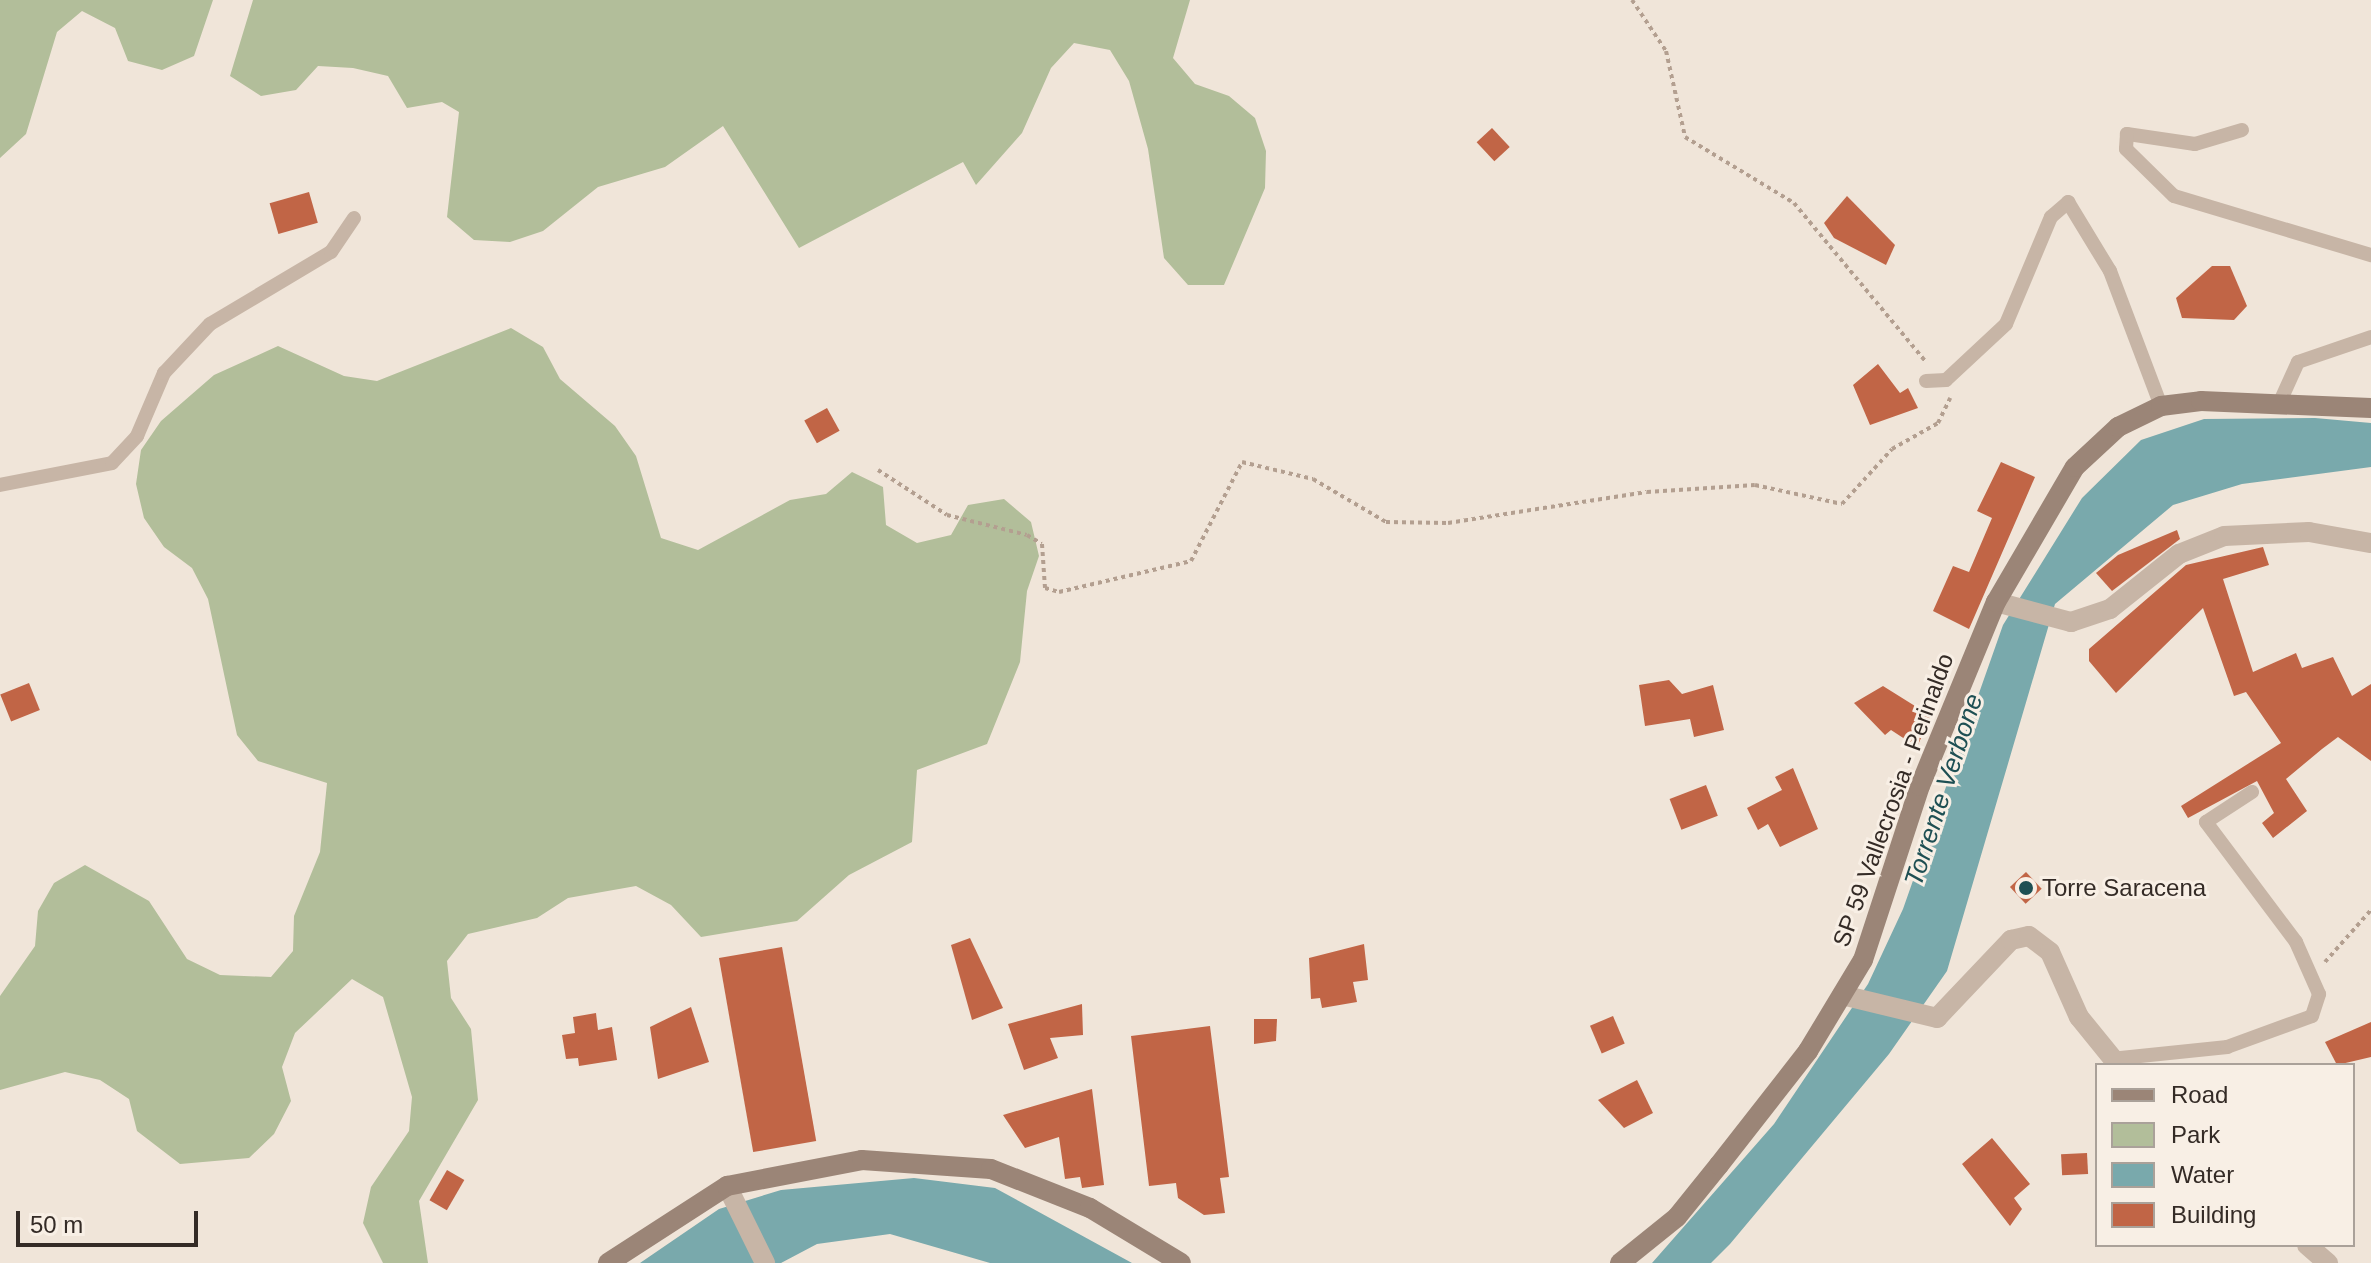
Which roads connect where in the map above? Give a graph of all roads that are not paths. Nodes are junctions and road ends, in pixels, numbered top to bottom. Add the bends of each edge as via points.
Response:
1 (2242, 130) dead end
2 (354, 218) dead end
3 (2371, 255) edge
4 (2371, 337) edge
5 (1926, 381) dead end
6 (2279, 404) junction
7 (2161, 406) junction
8 (2371, 408) edge
9 (0, 485) edge
10 (2371, 543) edge
11 (2002, 604) junction
12 (2252, 792) dead end
13 (1850, 997) junction
14 (2115, 1062) edge
15 (730, 1192) junction
16 (2309, 1247) edge
17 (608, 1263) edge
18 (765, 1263) edge
19 (1181, 1263) edge
20 (1620, 1263) edge
21 (2328, 1263) edge

1 - 3 lane via 2195,144 2127,134 2126,149 2174,196
2 - 9 lane via 331,252 210,324 164,373 137,436 112,463
4 - 6 lane via 2298,362
5 - 7 lane via 1946,380 2006,324 2051,217 2068,202 2110,271
6 - 7 main road, SP 59 Vallecrosia - Perinaldo
6 - 8 main road, SP 59 Vallecrosia - Perinaldo
7 - 11 main road, SP 59 Vallecrosia - Perinaldo via 2118,427 2075,467
10 - 11 street via 2309,532 2224,536 2179,554 2110,609 2071,622
11 - 13 main road, SP 59 Vallecrosia - Perinaldo via 1920,786
12 - 14 lane via 2206,822 2282,918 2319,994 2301,1025 2227,1047
13 - 14 street via 1937,1018 2011,940 2029,936 2050,952 2079,1017
13 - 20 main road, SP 59 Vallecrosia - Perinaldo via 1677,1217
15 - 17 main road
15 - 18 street
15 - 19 main road via 862,1160 991,1169 1090,1208
16 - 21 street

